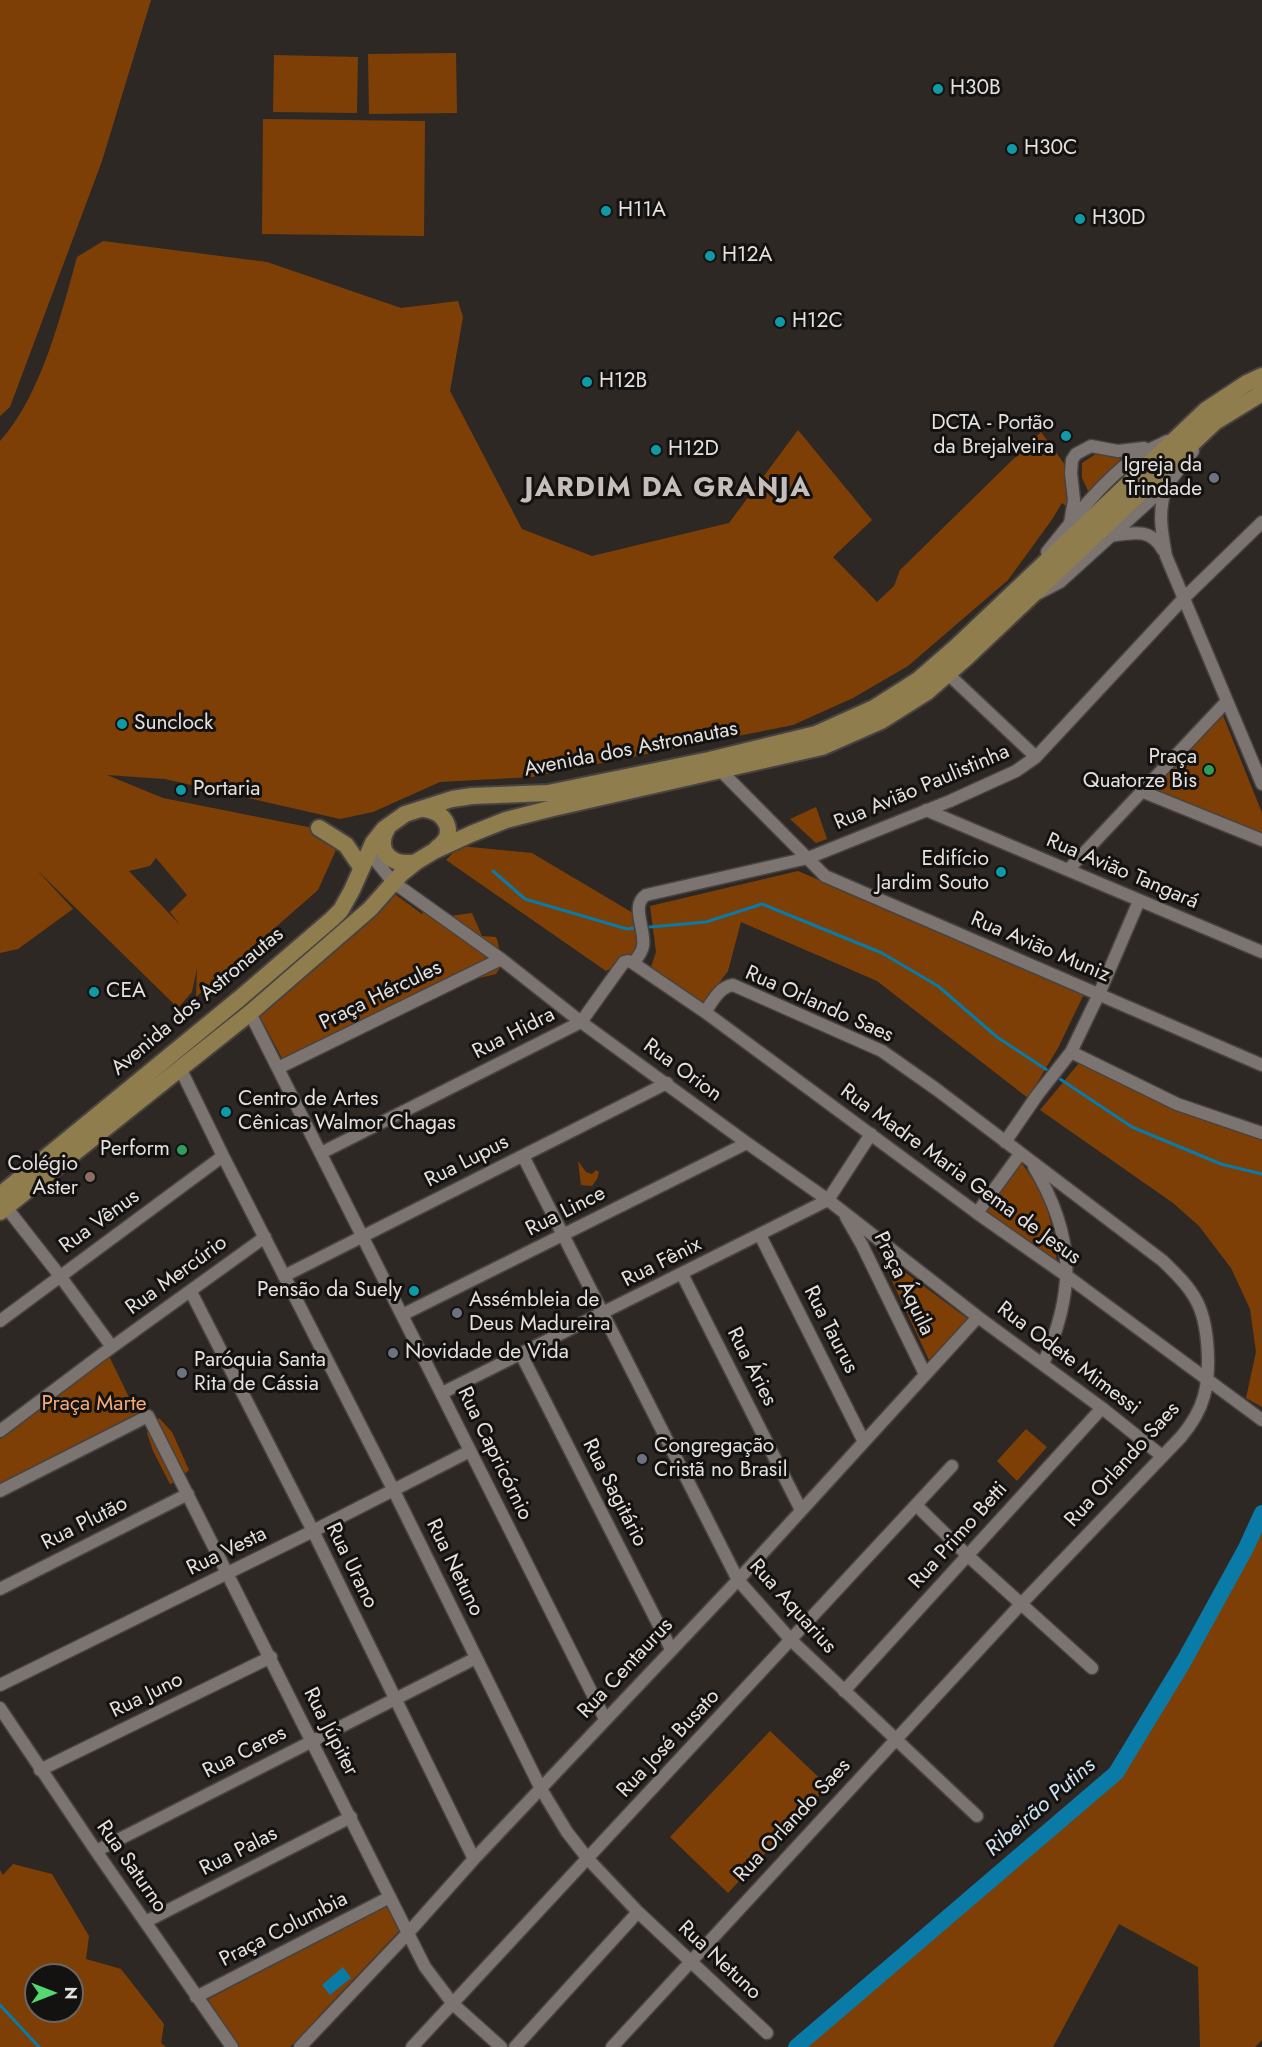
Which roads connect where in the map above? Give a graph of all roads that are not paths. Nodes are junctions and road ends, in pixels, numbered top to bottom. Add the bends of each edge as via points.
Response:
1 (1262, 376) edge
2 (1262, 393) edge
3 (1168, 457) junction
4 (1167, 486) junction
5 (1262, 522) edge
6 (1110, 536) junction
7 (1081, 539) junction
8 (1166, 556) junction
9 (1026, 592) junction
10 (1184, 598) junction
11 (948, 674) junction
12 (1227, 701) junction
13 (1036, 757) junction
14 (720, 770) junction
15 (1262, 784) edge
16 (1141, 791) junction
17 (950, 801) junction
18 (424, 808) junction
19 (926, 810) junction
20 (390, 824) junction
21 (319, 828) dead end
22 (966, 829) junction
23 (1262, 840) edge
24 (370, 849) junction
25 (434, 851) junction
26 (808, 858) junction
27 (416, 862) junction
28 (361, 867) junction
29 (1068, 870) junction
30 (393, 882) junction
31 (1139, 901) junction
32 (1262, 952) edge
33 (501, 959) junction
34 (633, 963) junction
35 (1099, 994) junction
36 (705, 1011) junction
37 (250, 1013) junction
38 (581, 1022) junction
39 (1071, 1052) junction
40 (1262, 1065) edge
41 (180, 1068) junction
42 (278, 1068) junction
43 (667, 1083) junction
44 (1262, 1133) edge
45 (871, 1134) junction
46 (1005, 1142) junction
47 (747, 1143) junction
48 (321, 1153) junction
49 (1020, 1154) junction
50 (223, 1156) junction
51 (523, 1156) junction
52 (1032, 1163) junction
53 (1077, 1195) junction
54 (828, 1200) junction
55 (2, 1205) edge
56 (1056, 1208) junction
57 (844, 1213) junction
58 (977, 1214) junction
59 (760, 1235) junction
60 (363, 1236) junction
61 (563, 1236) junction
62 (265, 1237) junction
63 (877, 1237) junction
64 (862, 1245) junction
65 (682, 1274) junction
66 (60, 1276) junction
67 (284, 1276) junction
68 (1067, 1276) junction
69 (190, 1292) junction
70 (602, 1314) junction
71 (402, 1315) junction
72 (978, 1317) junction
73 (0, 1321) edge
74 (112, 1347) junction
75 (521, 1354) junction
76 (1043, 1364) junction
77 (925, 1374) junction
78 (1207, 1380) junction
79 (442, 1394) junction
80 (1102, 1408) junction
81 (1262, 1420) edge
82 (0, 1431) edge
83 (864, 1442) junction
84 (470, 1451) junction
85 (1162, 1456) junction
86 (952, 1466) dead end
87 (0, 1491) edge
88 (394, 1491) junction
89 (188, 1494) junction
90 (916, 1505) junction
91 (801, 1510) junction
92 (313, 1531) junction
93 (967, 1555) junction
94 (227, 1574) junction
95 (738, 1580) junction
96 (0, 1589) edge
97 (1021, 1604) junction
98 (791, 1640) junction
99 (671, 1649) junction
100 (271, 1657) junction
101 (476, 1658) junction
102 (1092, 1668) dead end
103 (0, 1685) edge
104 (844, 1690) junction
105 (394, 1699) junction
106 (0, 1708) edge
107 (605, 1719) junction
108 (313, 1740) junction
109 (896, 1740) junction
110 (40, 1770) junction
111 (541, 1789) junction
112 (977, 1816) dead end
113 (351, 1817) junction
114 (96, 1851) junction
115 (474, 1859) junction
116 (588, 1859) junction
117 (390, 1897) junction
118 (638, 1912) junction
119 (145, 1922) junction
120 (408, 1933) junction
121 (690, 1960) junction
122 (196, 1997) junction
123 (453, 2004) junction
124 (767, 2033) dead end
125 (232, 2047) edge
126 (300, 2047) edge
127 (412, 2047) edge
128 (501, 2047) edge
129 (515, 2047) edge
130 (612, 2047) edge

1 - 3 main road, Avenida dos Astronautas via 1206,410 1183,431
2 - 3 main road, Avenida dos Astronautas
3 - 4 street
3 - 7 main road, Avenida dos Astronautas
3 - 7 street via 1135,458 1097,493
3 - 7 street via 1091,446 1076,454 1071,473
4 - 6 street
4 - 8 street via 1160,505
5 - 10 street, Rua Avião Paulistinha
6 - 7 street
6 - 8 street via 1150,535
7 - 9 main road, Avenida dos Astronautas
7 - 9 street
8 - 10 street
9 - 11 main road, Avenida dos Astronautas
9 - 18 main road, Avenida dos Astronautas via 918,680 874,708 816,734 548,793 471,796
10 - 12 street
10 - 13 street, Rua Avião Paulistinha
11 - 13 street
11 - 14 main road, Avenida dos Astronautas via 881,722 822,747
12 - 15 street
12 - 16 street
13 - 17 street, Rua Avião Paulistinha via 1016,771
14 - 25 main road, Avenida dos Astronautas via 517,818
14 - 26 street, Rua Avião Muniz
16 - 23 street
16 - 29 street
17 - 19 street, Rua Avião Paulistinha
17 - 22 street via 955,817
18 - 20 main road, Avenida dos Astronautas
18 - 25 main road via 433,809 448,826 447,838
19 - 22 street, Rua Avião Tangará
19 - 26 street, Rua Avião Paulistinha
20 - 24 main road, Avenida dos Astronautas
20 - 27 main road via 384,836 384,851 394,861
21 - 28 main road via 346,845
22 - 29 street, Rua Avião Tangará
24 - 28 main road, Avenida dos Astronautas
24 - 30 street, Rua Orion
25 - 27 main road, Avenida dos Astronautas
26 - 34 street, Rua Avião Paulistinha via 646,895 638,905 643,950
26 - 35 street, Rua Avião Muniz via 825,876
27 - 30 main road, Avenida dos Astronautas
28 - 55 main road, Avenida dos Astronautas via 332,919
29 - 31 street, Rua Avião Tangará
30 - 33 street, Rua Orion
30 - 37 main road, Avenida dos Astronautas via 370,909
31 - 32 street, Rua Avião Tangará
31 - 35 street
33 - 38 street, Rua Orion
33 - 42 street, Praça Hércules
34 - 36 street, Rua Madre Maria Gema de Jesus
34 - 38 street, Rua Hidra via 624,962
35 - 39 street
35 - 40 street, Rua Avião Muniz
36 - 45 street, Rua Madre Maria Gema de Jesus
36 - 46 street, Rua Orlando Saes via 726,986 750,992 882,1051
37 - 41 main road, Avenida dos Astronautas
37 - 42 street, Rua Capricórnio
38 - 43 street, Rua Orion
38 - 48 street, Rua Hidra
39 - 44 street via 1177,1104
39 - 46 street
41 - 50 street, Rua Netuno
41 - 55 main road, Avenida dos Astronautas
42 - 48 street, Rua Capricórnio
43 - 47 street, Rua Orion
43 - 51 street, Rua Lupus
45 - 54 street, Rua Fênix
45 - 58 street, Rua Madre Maria Gema de Jesus
46 - 49 street, Rua Orlando Saes
47 - 54 street, Rua Orion
47 - 61 street, Rua Lince
48 - 60 street, Rua Capricórnio
49 - 52 street, Rua Orlando Saes
49 - 58 street
50 - 62 street, Rua Netuno
50 - 66 street, Rua Vênus
51 - 60 street, Rua Lupus
51 - 61 street, Rua Aquarius
52 - 53 street, Rua Orlando Saes
52 - 56 street
53 - 56 street
53 - 78 street, Rua Orlando Saes via 1163,1261 1196,1300 1203,1317
54 - 57 street, Rua Orion
54 - 59 street, Rua Fênix
55 - 66 street
56 - 68 street via 1066,1248
57 - 63 street, Rua Orion
57 - 64 street, Praça Áquila
58 - 68 street, Rua Madre Maria Gema de Jesus
59 - 65 street, Rua Fênix
59 - 83 street, Rua Taurus
60 - 67 street, Rua Lupus
60 - 71 street, Rua Capricórnio
61 - 70 street, Rua Aquarius
61 - 71 street, Rua Lince
62 - 67 street, Rua Netuno
62 - 69 street, Rua Mercúrio
63 - 64 street
63 - 72 street, Rua Orion
64 - 77 street, Praça Áquila
65 - 70 street, Rua Fênix
65 - 91 street, Rua Áries
66 - 73 street, Rua Vênus
66 - 74 street
67 - 88 street, Rua Netuno
68 - 76 street via 1063,1309
68 - 78 street, Rua Madre Maria Gema de Jesus
69 - 74 street, Rua Mercúrio
69 - 92 street, Rua Urano
70 - 75 street, Rua Fênix
70 - 95 street, Rua Aquarius
71 - 79 street, Rua Capricórnio
72 - 76 street, Rua Odete Mimessi
72 - 77 street, Rua Centaurus
74 - 82 street
75 - 79 street, Rua Fênix
75 - 99 street, Rua Sagitário
76 - 80 street, Rua Odete Mimessi
77 - 83 street, Rua Centaurus
78 - 81 street, Rua Madre Maria Gema de Jesus
78 - 85 street, Rua Orlando Saes via 1191,1424
79 - 84 street, Rua Capricórnio
80 - 85 street, Rua Odete Mimessi
80 - 93 street, Rua Primo Betti
83 - 91 street, Rua Centaurus
84 - 88 street, Rua Vesta
84 - 107 street, Rua Capricórnio
85 - 97 street, Rua Orlando Saes
86 - 90 street, Rua José Busato
87 - 89 street, Rua Júpiter via 148,1416
88 - 92 street, Rua Vesta
88 - 101 street, Rua Netuno
89 - 94 street, Rua Júpiter
89 - 96 street, Rua Plutão
90 - 93 street
90 - 98 street, Rua José Busato
91 - 95 street, Rua Centaurus
92 - 94 street, Rua Vesta
92 - 105 street, Rua Urano
93 - 97 street
93 - 104 street, Rua Primo Betti
94 - 100 street, Rua Júpiter
94 - 103 street, Rua Vesta
95 - 98 street, Rua Aquarius
95 - 99 street, Rua Centaurus
97 - 102 street
97 - 109 street, Rua Orlando Saes
98 - 104 street, Rua Aquarius
98 - 116 street, Rua José Busato
99 - 107 street, Rua Centaurus
100 - 108 street, Rua Júpiter
100 - 110 street, Rua Juno
101 - 105 street, Rua Ceres
101 - 111 street, Rua Netuno
104 - 109 street, Rua Aquarius
105 - 108 street, Rua Ceres
105 - 115 street, Rua Urano
106 - 110 street, Rua Saturno
107 - 111 street, Rua Centaurus
108 - 113 street, Rua Júpiter
108 - 114 street, Rua Ceres
109 - 112 street, Rua Aquarius
109 - 121 street, Rua Orlando Saes
110 - 114 street, Rua Saturno
111 - 115 street, Rua Centaurus
111 - 116 street, Rua Netuno
113 - 117 street, Rua Júpiter
113 - 119 street, Rua Palas
114 - 119 street, Rua Saturno
115 - 120 street, Rua Centaurus
116 - 118 street, Rua Netuno
116 - 123 street, Rua José Busato
117 - 120 street, Rua Júpiter
117 - 122 street, Praça Columbia
118 - 121 street, Rua Netuno
118 - 129 street
119 - 122 street, Rua Saturno
120 - 123 street, Rua Júpiter via 425,1967
120 - 126 street, Rua Centaurus
121 - 124 street, Rua Netuno
121 - 130 street, Rua Orlando Saes
122 - 125 street, Rua Saturno
123 - 127 street, Rua José Busato
123 - 128 street, Rua Júpiter

